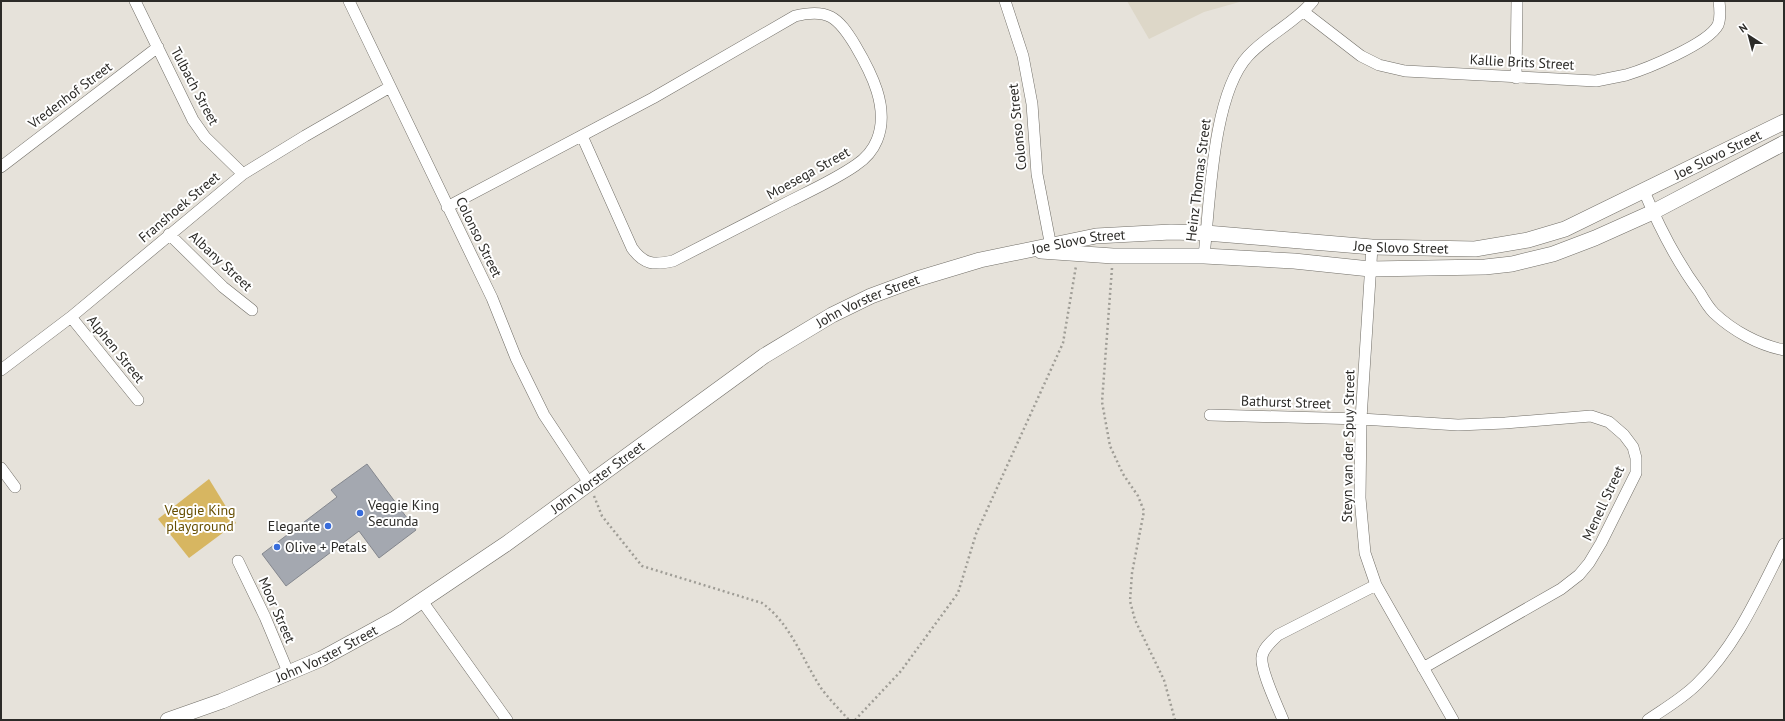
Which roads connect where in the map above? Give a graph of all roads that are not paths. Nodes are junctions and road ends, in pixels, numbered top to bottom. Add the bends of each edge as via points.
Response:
1 (135, 1) edge
2 (349, 1) edge
3 (1005, 1) edge
4 (1313, 1) edge
5 (1517, 1) edge
6 (1719, 1) edge
7 (1304, 12) junction
8 (158, 47) junction
9 (1516, 78) junction
10 (390, 87) junction
11 (1784, 122) edge
12 (582, 136) junction
13 (1784, 144) edge
14 (1, 167) edge
15 (243, 174) junction
16 (1644, 191) junction
17 (447, 207) junction
18 (1653, 212) junction
19 (1206, 233) junction
20 (169, 234) junction
21 (1372, 247) junction
22 (1052, 248) junction
23 (1031, 250) joint
24 (1204, 256) junction
25 (1370, 269) junction
26 (252, 310) dead end
27 (71, 317) junction
28 (1784, 350) edge
29 (1, 370) edge
30 (138, 400) dead end
31 (1210, 415) dead end
32 (1361, 419) junction
33 (1, 468) edge
34 (589, 483) junction
35 (15, 487) dead end
36 (1784, 544) edge
37 (238, 561) dead end
38 (1376, 585) junction
39 (422, 601) junction
40 (1423, 668) junction
41 (288, 672) junction
42 (168, 720) edge
43 (507, 720) edge
44 (1283, 720) edge
45 (1452, 720) edge
46 (1648, 720) edge

1 - 8 street, Tulbach Street
2 - 10 street, Colonso Street
3 - 22 street, Colonso Street via 1023,56 1032,104 1037,174
4 - 7 street, Heinz Thomas Street
5 - 9 street
6 - 9 street, Kallie Brits Street via 1718,25 1711,34 1655,64 1596,81
7 - 9 street, Kallie Brits Street via 1361,56 1379,65 1405,71
7 - 19 street, Heinz Thomas Street via 1248,56 1228,88 1217,132
8 - 14 street, Vredenhof Street
8 - 15 street, Tulbach Street via 193,120 205,137
10 - 15 street, Franshoek Street
10 - 17 street, Colonso Street
11 - 16 street, Joe Slovo Street
12 - 12 street, Moesega Street via 795,16 810,12 829,14 840,23 871,76 881,110 878,140 870,154 856,165 673,261 661,264 647,262 632,248
12 - 17 street, Moesega Street
13 - 18 street, Joe Slovo Street
15 - 20 street, Franshoek Street
16 - 18 street
16 - 21 street, Joe Slovo Street via 1565,228 1528,240 1475,250
17 - 34 street, Colonso Street via 492,298 516,358 544,415
18 - 25 street, Joe Slovo Street via 1553,254 1512,264 1486,267
18 - 28 street via 1688,278 1714,313 1765,346
19 - 21 street, Joe Slovo Street
19 - 22 street, Joe Slovo Street via 1096,236
19 - 24 street, Heinz Thomas Street
20 - 26 street, Albany Street via 223,287
20 - 27 street, Franshoek Street
21 - 25 street, Steyn van der Spuy Street
22 - 23 street, Joe Slovo Street
22 - 24 street, Joe Slovo Street via 1077,255
23 - 34 street, John Vorster Street via 980,260 918,279 871,296 832,315 764,356
24 - 25 street, Joe Slovo Street via 1294,261
25 - 32 street, Steyn van der Spuy Street
27 - 29 street, Franshoek Street
27 - 30 street, Alphen Street
31 - 32 street, Bathurst Street
32 - 38 street, Steyn van der Spuy Street via 1361,527 1364,553
32 - 40 street, Menell Street via 1458,425 1591,416 1609,422 1624,435 1633,447 1636,458 1636,473 1602,543 1578,575 1561,589
33 - 35 street
34 - 39 street, John Vorster Street
36 - 46 street via 1741,626 1718,662 1696,685
37 - 41 street, Moor Street
38 - 40 street, Steyn van der Spuy Street
38 - 44 street via 1278,635 1268,645 1262,657 1263,668
39 - 41 street, John Vorster Street via 321,660
39 - 43 street
40 - 45 street, Steyn van der Spuy Street
41 - 42 street, John Vorster Street via 222,701

